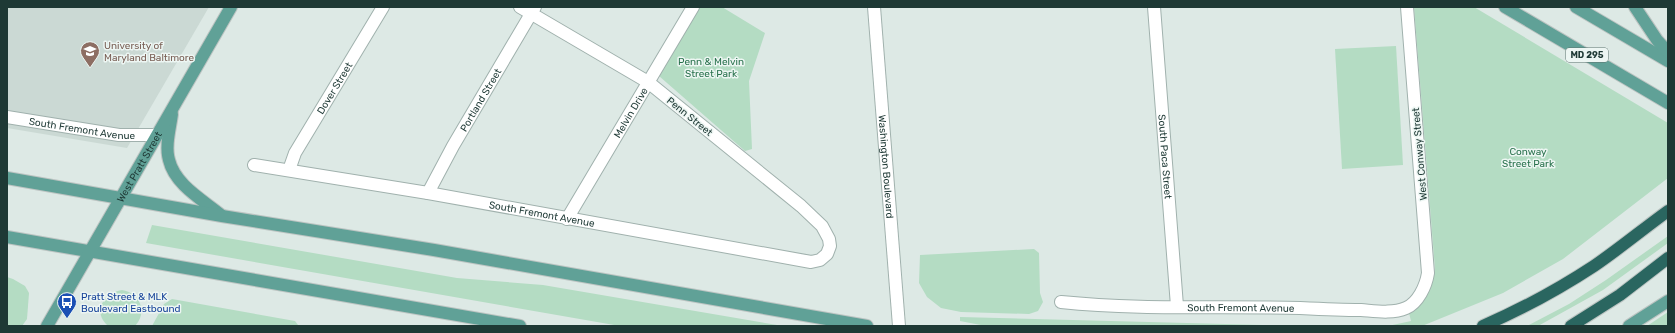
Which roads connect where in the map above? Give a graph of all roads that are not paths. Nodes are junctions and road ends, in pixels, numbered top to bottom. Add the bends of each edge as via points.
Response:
1 (231, 7) edge
2 (383, 7) edge
3 (520, 7) edge
4 (693, 7) edge
5 (874, 7) edge
6 (1154, 7) edge
7 (1407, 7) edge
8 (1505, 7) edge
9 (1576, 7) edge
10 (1635, 7) edge
11 (533, 10) edge
12 (1668, 52) edge
13 (1668, 61) edge
14 (648, 82) junction
15 (1668, 103) edge
16 (174, 106) junction
17 (7, 117) edge
18 (157, 135) junction
19 (254, 165) dead end
20 (289, 170) junction
21 (7, 178) edge
22 (428, 193) junction
23 (120, 198) junction
24 (1668, 211) edge
25 (222, 216) junction
26 (567, 218) junction
27 (7, 237) edge
28 (90, 251) junction
29 (827, 254) joint
30 (1668, 258) edge
31 (1416, 298) joint
32 (1668, 301) edge
33 (1061, 302) dead end
34 (1177, 306) junction
35 (47, 326) edge
36 (520, 326) edge
37 (867, 326) edge
38 (899, 326) edge
39 (1483, 326) edge
40 (1571, 326) edge
41 (1629, 326) edge

1 - 16 main road, West Pratt Street
2 - 20 street, Dover Street via 295,153
3 - 11 street, Penn Street
4 - 14 street, Melvin Drive
5 - 38 street, Washington Boulevard
6 - 34 street, South Paca Street
7 - 31 street, West Conway Street via 1428,273 1426,282
8 - 15 main road, MD 295
9 - 13 main road
10 - 12 main road
11 - 14 street, Penn Street
11 - 22 street, Portland Street
14 - 26 street, Melvin Drive
14 - 29 street, Penn Street via 816,220 829,239
16 - 18 main road, West Pratt Street
16 - 25 main road via 168,160 186,188
17 - 18 street, South Fremont Avenue via 119,135
18 - 23 main road, West Pratt Street
19 - 20 street, South Fremont Avenue
20 - 22 street, South Fremont Avenue
21 - 23 main road
22 - 26 street, South Fremont Avenue
23 - 25 main road
23 - 28 main road, West Pratt Street
24 - 39 highway via 1594,266 1510,315
25 - 37 main road via 434,250
26 - 29 street, South Fremont Avenue via 811,262 820,260
27 - 28 main road
28 - 35 main road, West Pratt Street
28 - 36 main road
30 - 40 highway via 1620,295
31 - 34 street, South Fremont Avenue via 1406,308 1386,311
32 - 41 main road
33 - 34 street, South Fremont Avenue via 1099,306

